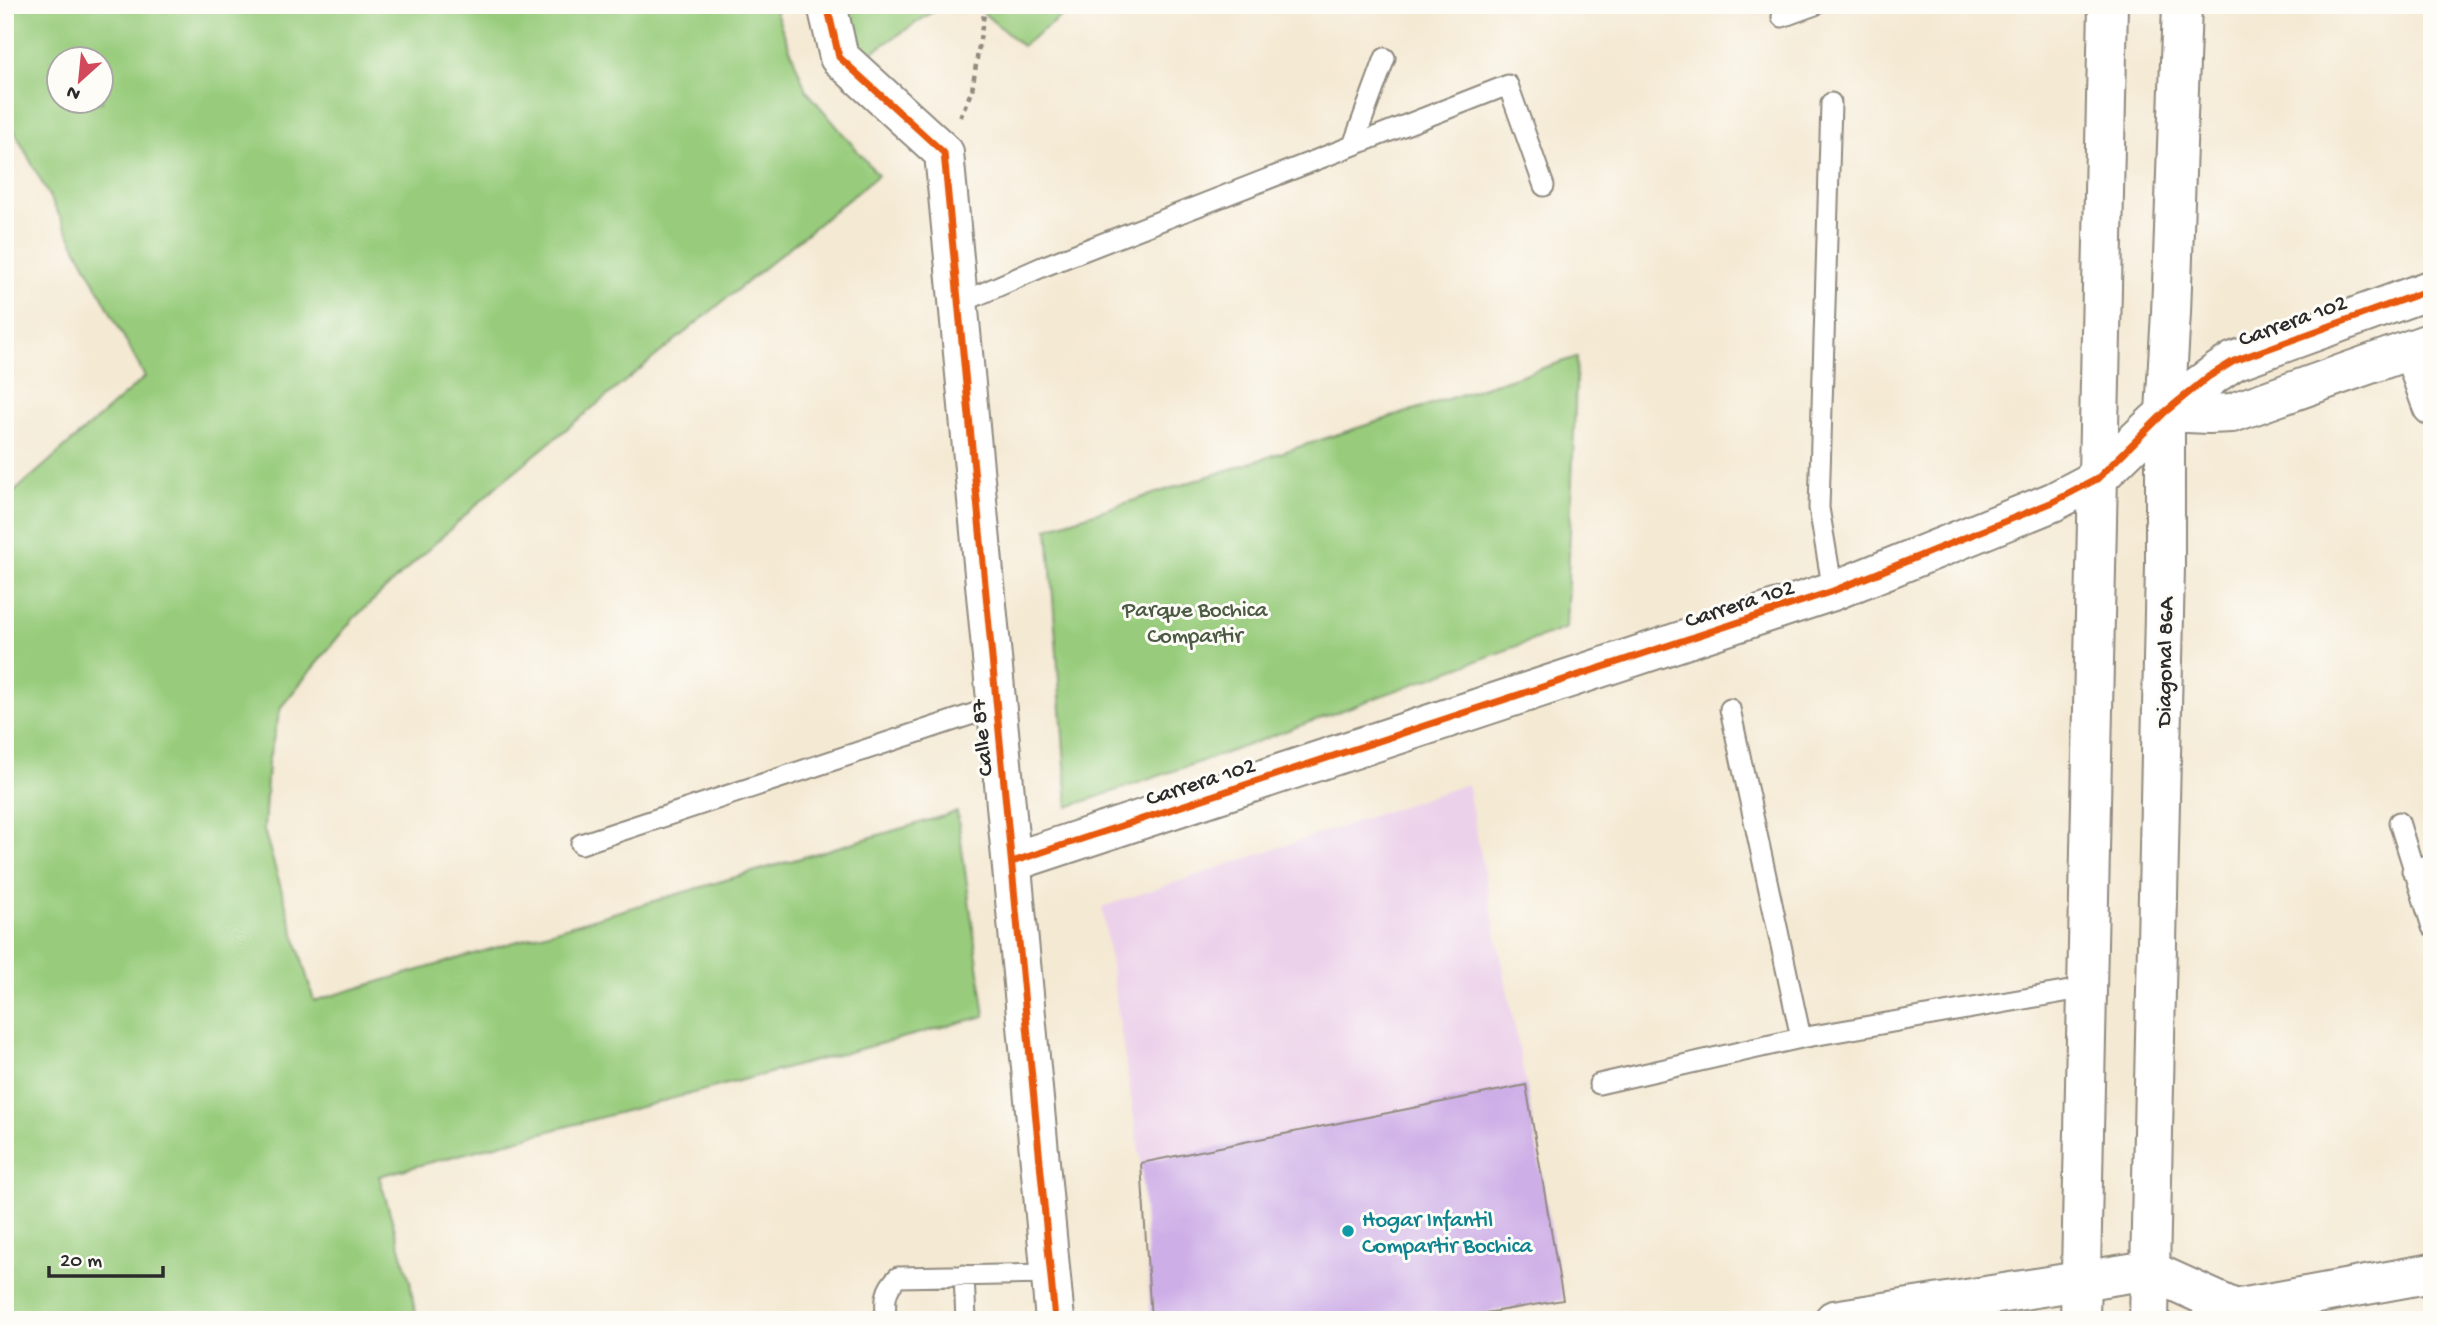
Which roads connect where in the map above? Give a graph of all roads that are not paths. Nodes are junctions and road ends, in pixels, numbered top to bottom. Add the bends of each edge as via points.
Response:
1 (827, 5) edge
2 (2108, 5) edge
3 (2182, 5) edge
4 (1811, 6) edge
5 (1782, 17) dead end
6 (1385, 58) dead end
7 (1831, 103) dead end
8 (1353, 145) junction
9 (1544, 186) dead end
10 (2432, 289) edge
11 (958, 304) junction
12 (2422, 345) edge
13 (2432, 406) edge
14 (2165, 412) junction
15 (2097, 479) junction
16 (1833, 592) junction
17 (997, 706) junction
18 (1730, 709) dead end
19 (2399, 822) dead end
20 (581, 844) dead end
21 (1012, 862) junction
22 (2432, 863) edge
23 (2413, 872) junction
24 (2432, 927) edge
25 (2087, 988) junction
26 (1801, 1038) junction
27 (1599, 1084) dead end
28 (2150, 1270) junction
29 (2432, 1273) edge
30 (1051, 1274) junction
31 (964, 1275) junction
32 (2080, 1281) junction
33 (2220, 1314) edge
34 (886, 1320) edge
35 (966, 1320) edge
36 (1055, 1320) edge
37 (1834, 1320) edge
38 (2080, 1320) edge
39 (2149, 1320) edge

1 - 11 street, Calle 87 via 839,57 944,153
2 - 15 street
3 - 14 street, Diagonal 86A
4 - 5 lane
6 - 8 lane
7 - 16 lane via 1819,508
8 - 9 lane via 1508,85
8 - 11 lane
10 - 14 street, Carrera 102 via 2234,361
11 - 17 street, Calle 87
12 - 13 street
12 - 14 street via 2232,413
14 - 15 street, Carrera 102
14 - 28 street, Diagonal 86A
15 - 16 street, Carrera 102 via 2053,502
15 - 25 street
16 - 21 street, Carrera 102
17 - 20 lane
17 - 21 street, Calle 87
18 - 26 lane
19 - 23 lane
21 - 30 street, Calle 87
22 - 23 lane
23 - 24 lane
25 - 26 lane
25 - 32 street
26 - 27 lane
28 - 32 street
28 - 33 street
28 - 39 street, Diagonal 86A
29 - 33 street
30 - 31 lane
30 - 36 street, Calle 87
31 - 34 lane via 898,1277 888,1286 884,1300
31 - 35 lane
32 - 37 street
32 - 38 street

